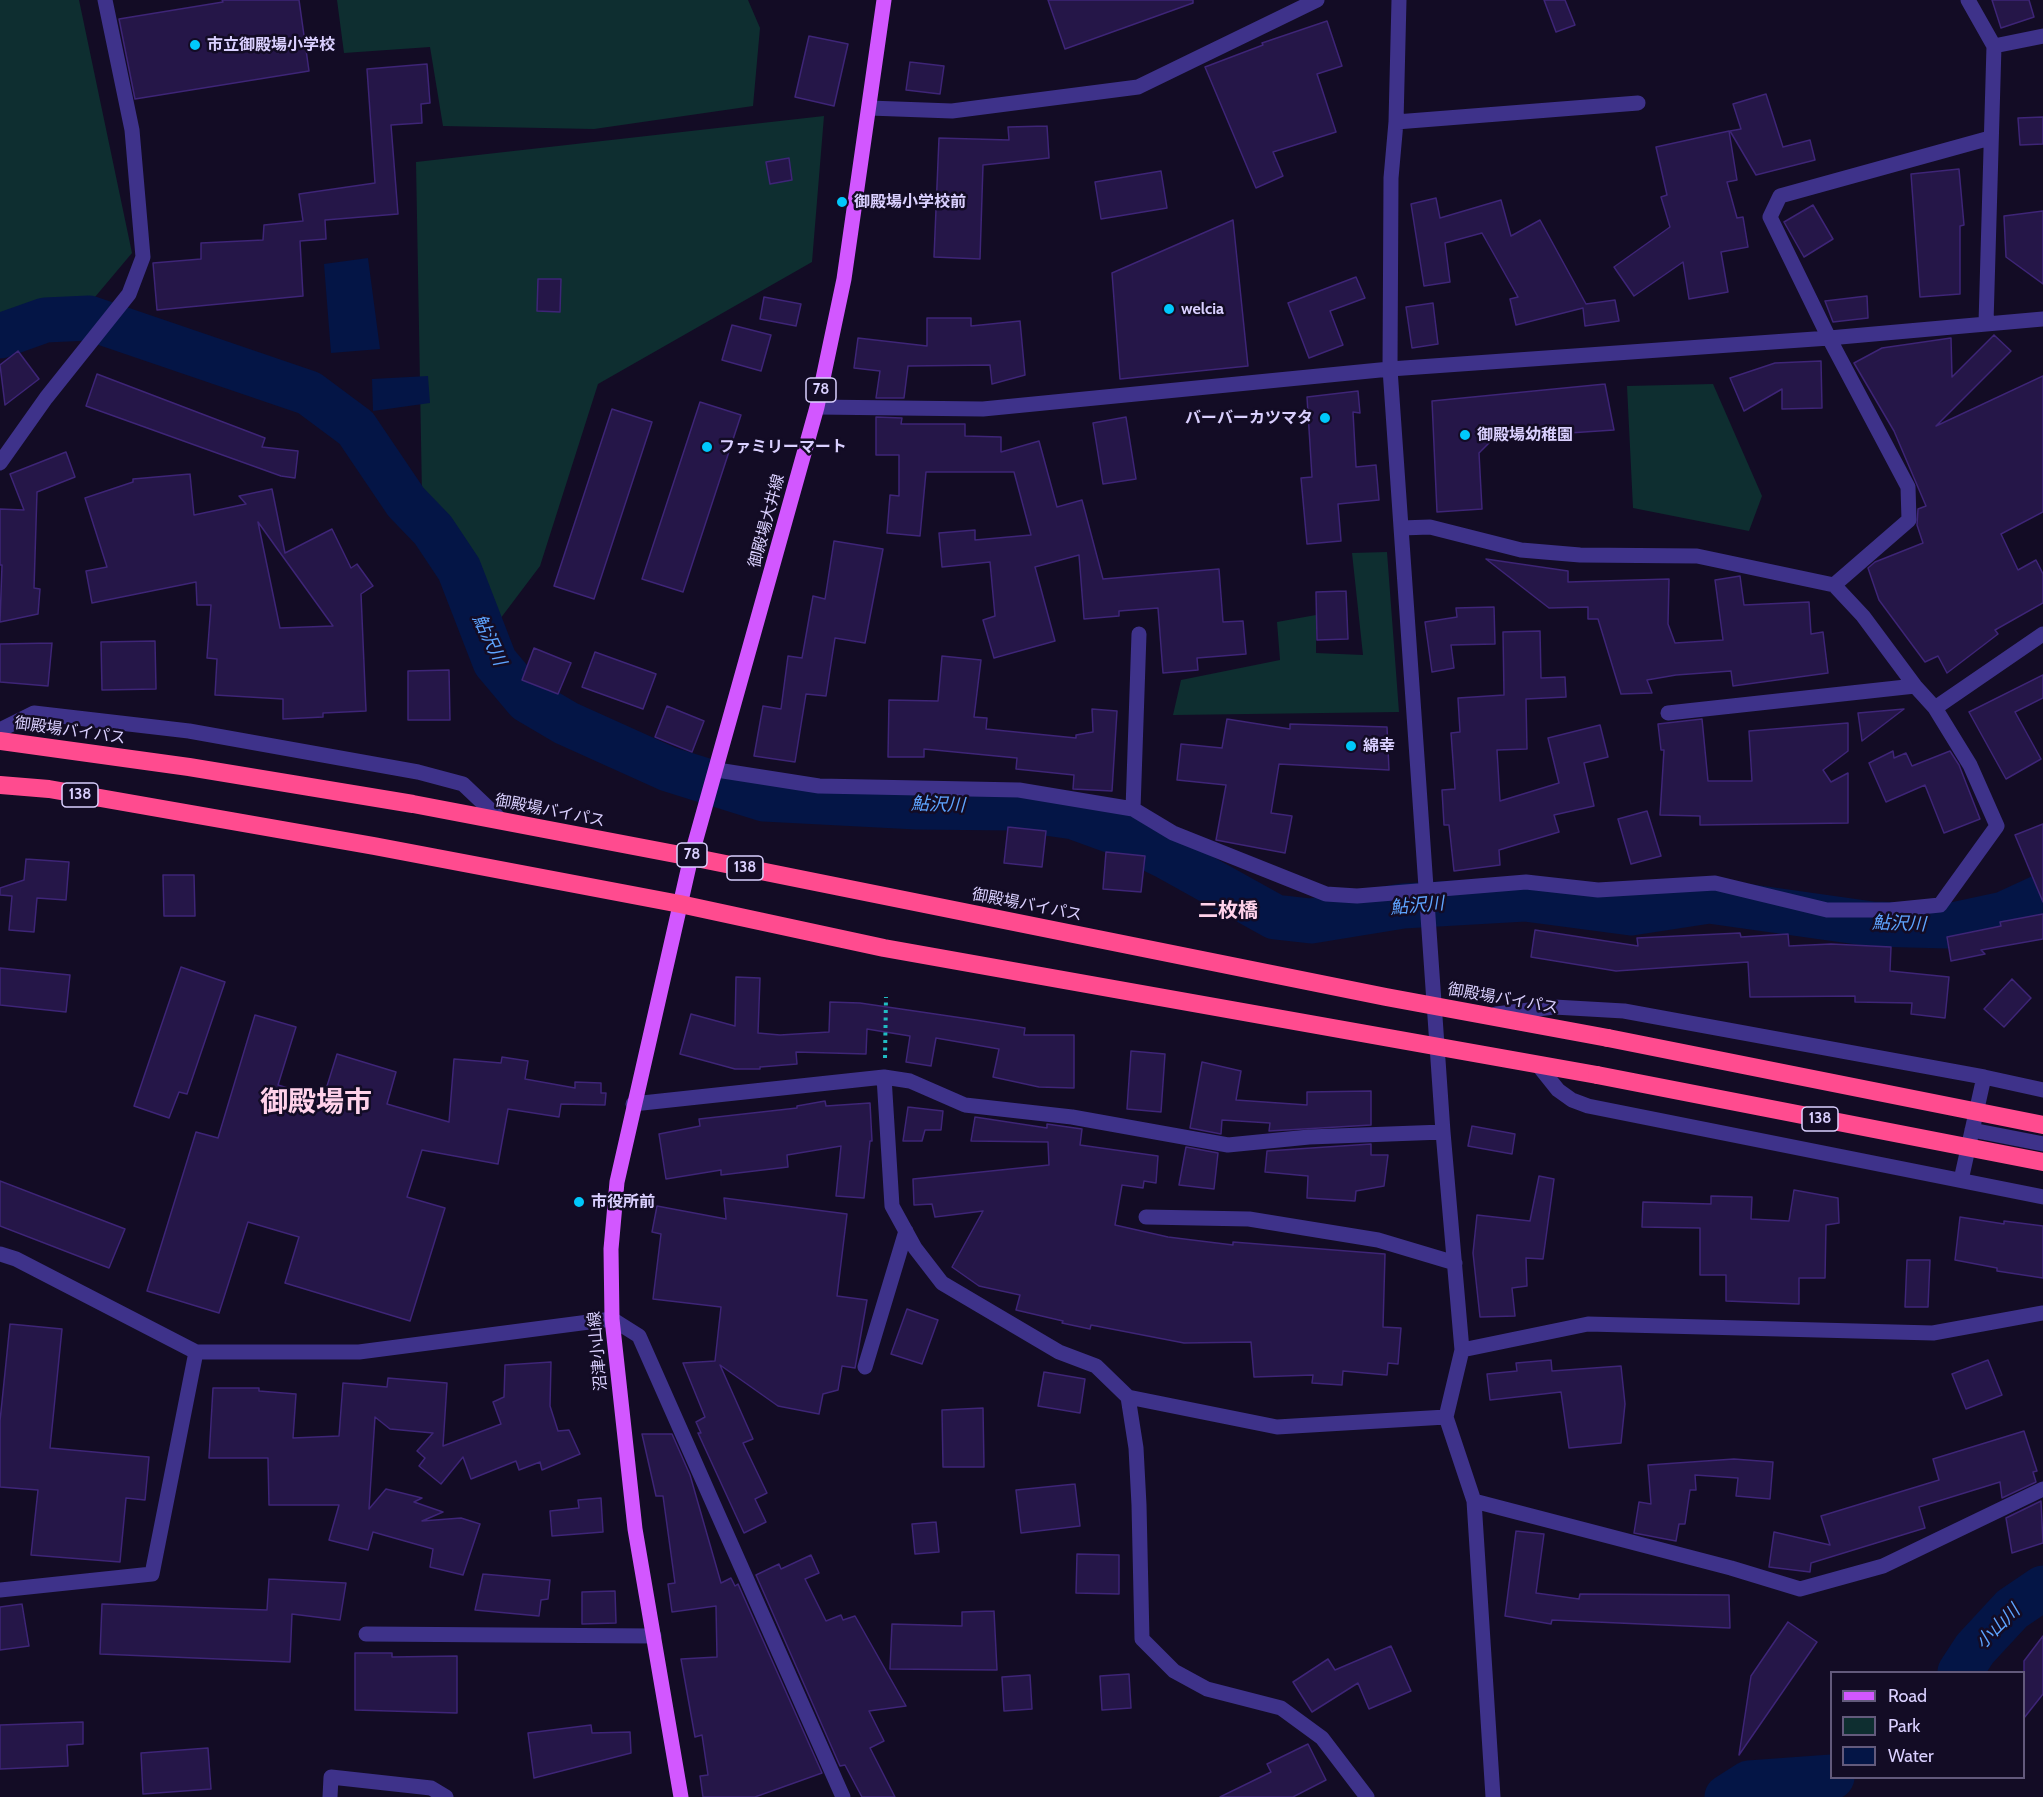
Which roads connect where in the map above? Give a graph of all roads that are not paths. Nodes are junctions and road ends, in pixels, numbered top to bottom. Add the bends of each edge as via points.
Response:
1 (105, 0) edge
2 (884, 0) edge
3 (1317, 0) edge
4 (1399, 0) edge
5 (1968, 0) edge
6 (2043, 36) edge
7 (1994, 46) junction
8 (1638, 103) dead end
9 (869, 108) junction
10 (1396, 122) junction
11 (1990, 138) junction
12 (2043, 319) edge
13 (1986, 323) junction
14 (1829, 338) junction
15 (1390, 369) junction
16 (817, 407) junction
17 (0, 463) edge
18 (1401, 528) junction
19 (1834, 585) junction
20 (2043, 633) edge
21 (1139, 634) dead end
22 (1915, 686) junction
23 (1935, 708) junction
24 (1668, 713) dead end
25 (0, 730) edge
26 (0, 741) edge
27 (717, 770) junction
28 (0, 785) edge
29 (1133, 809) junction
30 (504, 823) junction
31 (691, 857) junction
32 (1428, 892) junction
33 (680, 904) junction
34 (1436, 1007) junction
35 (1487, 1015) junction
36 (1438, 1046) junction
37 (1538, 1065) junction
38 (884, 1077) junction
39 (1984, 1077) junction
40 (2043, 1090) edge
41 (633, 1104) junction
42 (2043, 1125) edge
43 (1972, 1130) junction
44 (1443, 1132) junction
45 (2043, 1144) edge
46 (2043, 1162) edge
47 (1961, 1180) junction
48 (2043, 1197) edge
49 (1146, 1217) dead end
50 (906, 1231) junction
51 (0, 1254) edge
52 (1455, 1263) junction
53 (2043, 1312) edge
54 (612, 1318) junction
55 (1462, 1350) junction
56 (196, 1352) junction
57 (865, 1367) dead end
58 (1128, 1396) junction
59 (1446, 1417) junction
60 (2043, 1489) edge
61 (1474, 1501) junction
62 (0, 1590) edge
63 (366, 1634) dead end
64 (654, 1636) junction
65 (330, 1797) edge
66 (446, 1797) edge
67 (681, 1797) edge
68 (843, 1797) edge
69 (1367, 1797) edge
70 (1493, 1797) edge

1 - 17 street via 132,129 143,256 129,294
2 - 9 main road, 御殿場大井線 / 78
3 - 9 street via 1138,87 952,111
4 - 10 street
5 - 7 street
6 - 7 street
7 - 11 street
8 - 10 street
9 - 16 main road, 御殿場大井線 / 78 via 844,279
10 - 15 street via 1391,178
11 - 13 street
11 - 14 street via 1780,196 1770,217
12 - 13 street
13 - 14 street
14 - 15 street
14 - 19 street via 1908,487 1909,519
15 - 16 street via 983,409
15 - 18 street
16 - 27 main road, 御殿場大井線 / 78
18 - 19 street via 1430,527 1521,550 1697,556
18 - 32 street
19 - 22 street via 1863,616
20 - 23 street
21 - 29 street
22 - 23 street
22 - 24 street
23 - 32 street via 1970,765 1997,826 1940,905 1827,910 1715,883 1598,890 1527,882
25 - 30 street via 34,713 189,731 418,772 463,784
26 - 30 highway, 御殿場バイパス / 138 via 189,767
27 - 29 street via 819,786 1019,790
27 - 31 main road, 御殿場大井線 / 78
28 - 33 highway, 138 via 50,789
29 - 32 street via 1173,833 1326,894
30 - 31 highway, 御殿場バイパス / 138
31 - 33 main road, 御殿場大井線 / 78
31 - 34 highway, 御殿場バイパス / 138
32 - 34 street
33 - 36 highway, 138 via 884,948
33 - 41 main road, 沼津小山線
34 - 35 highway, 御殿場バイパス / 138
34 - 36 street
35 - 39 street via 1554,1007 1624,1011
35 - 42 highway, 御殿場バイパス / 138, bridge
36 - 37 highway, 138
36 - 44 street
37 - 46 highway, 138, bridge
37 - 47 street via 1558,1090 1588,1106
38 - 41 street
38 - 44 street via 910,1081 965,1105 1072,1117 1228,1145 1309,1137
38 - 50 street via 892,1206
39 - 40 street
39 - 43 street
41 - 54 main road, 沼津小山線 via 617,1182 611,1250
43 - 45 street
43 - 47 street
44 - 52 street
47 - 48 street
49 - 52 street via 1249,1219 1378,1240
50 - 57 street
50 - 58 street via 942,1283 1059,1352 1096,1366
51 - 56 street
52 - 55 street
53 - 55 street via 1933,1333 1588,1324
54 - 56 street via 359,1352
54 - 64 main road, 沼津小山線 via 635,1529
54 - 68 street via 639,1336
55 - 59 street
56 - 62 street via 152,1574
58 - 59 street via 1277,1427
58 - 69 street via 1136,1448 1142,1639 1174,1671 1207,1689 1281,1708 1322,1738
59 - 61 street
60 - 61 street via 1883,1566 1800,1589
61 - 70 street
63 - 64 street
64 - 67 main road, 沼津小山線
65 - 66 street via 331,1777 431,1788

